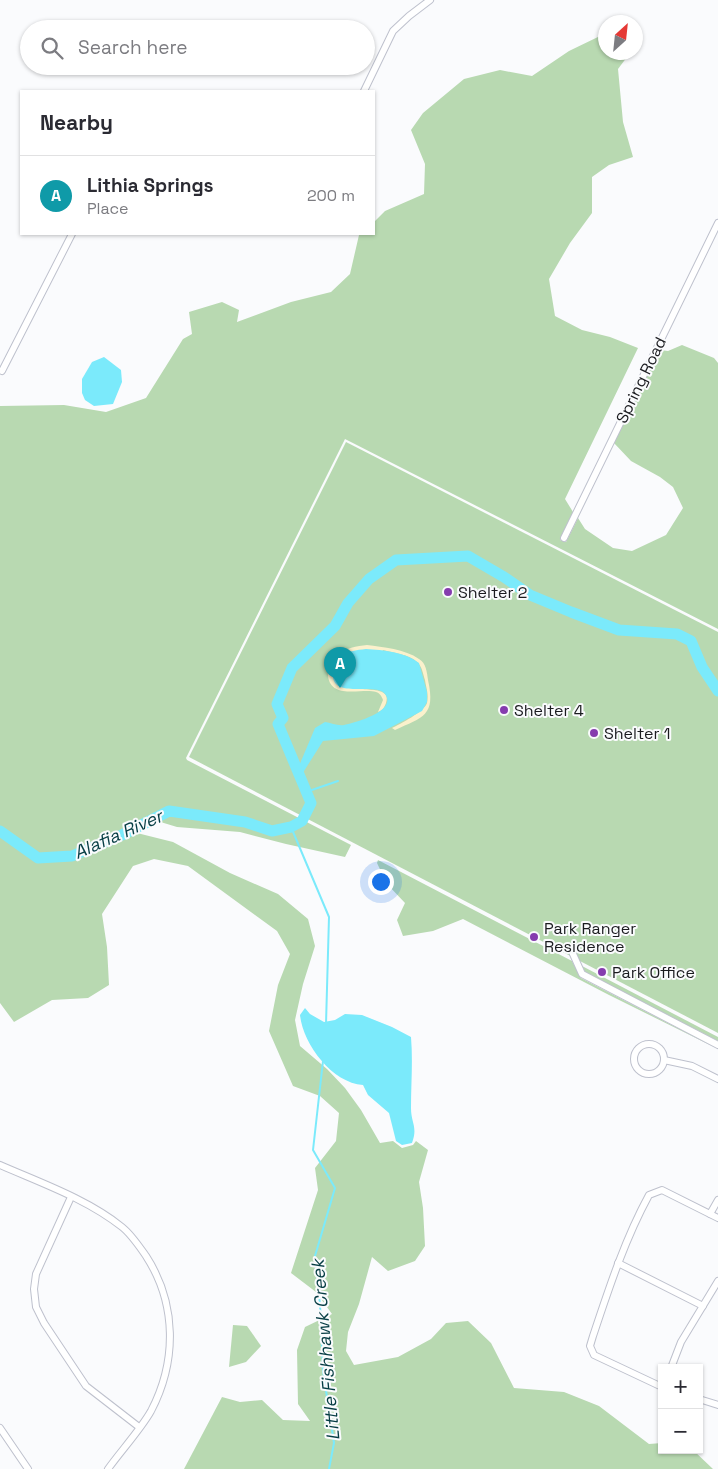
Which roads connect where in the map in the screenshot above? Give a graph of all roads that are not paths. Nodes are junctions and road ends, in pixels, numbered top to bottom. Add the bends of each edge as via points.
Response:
1 (430, 0) edge
2 (375, 68) edge
3 (372, 75) edge
4 (364, 90) edge
5 (718, 223) edge
6 (71, 235) edge
7 (2, 371) dead end
8 (564, 538) dead end
9 (573, 954) dead end
10 (718, 1045) edge
11 (664, 1060) junction
12 (718, 1079) edge
13 (0, 1165) edge
14 (71, 1197) junction
15 (718, 1200) edge
16 (710, 1214) junction
17 (718, 1218) edge
18 (618, 1263) junction
19 (718, 1281) edge
20 (702, 1306) junction
21 (673, 1364) edge
22 (658, 1385) edge
23 (703, 1400) edge
24 (718, 1405) edge
25 (139, 1427) junction
26 (0, 1428) edge
27 (28, 1469) edge
28 (108, 1469) edge

1 - 2 street via 393,31
3 - 4 street
5 - 8 street, Spring Road
6 - 7 street
9 - 10 street via 582,974
11 - 11 street via 660,1048 650,1044 639,1048 634,1058 637,1068 647,1074 659,1070
11 - 12 street via 692,1066
13 - 14 street
14 - 25 street via 36,1274 36,1307 86,1386
14 - 25 street via 99,1211 123,1228 139,1245 166,1298 170,1321 167,1367 150,1413
15 - 16 street
16 - 17 street
16 - 18 street via 662,1190 649,1194
18 - 20 street
18 - 22 street via 590,1346 594,1355
19 - 20 street
20 - 21 street
23 - 24 street
25 - 28 street
26 - 27 street

